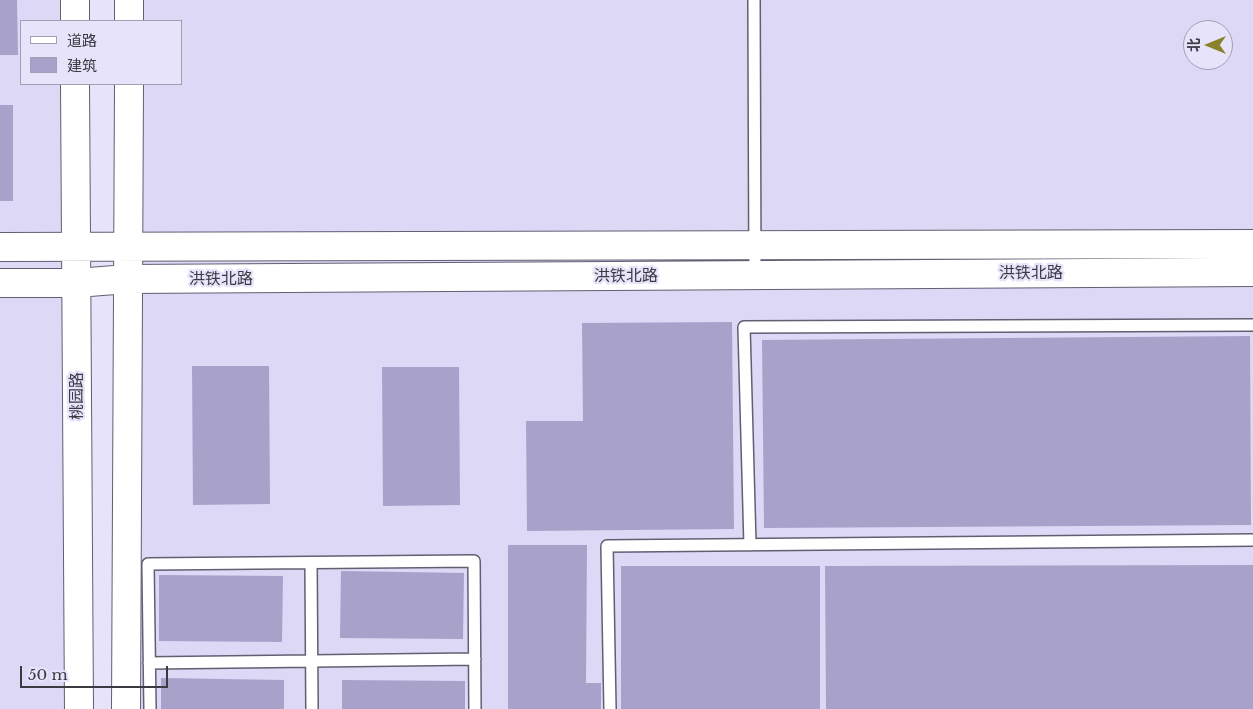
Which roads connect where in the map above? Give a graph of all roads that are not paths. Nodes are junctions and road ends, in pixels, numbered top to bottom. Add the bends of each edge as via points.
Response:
1 (75, 0) edge
2 (129, 0) edge
3 (754, 0) edge
4 (75, 20) edge
5 (129, 20) edge
6 (75, 85) edge
7 (129, 85) edge
8 (755, 244) junction
9 (1253, 244) edge
10 (0, 247) edge
11 (76, 247) junction
12 (128, 247) junction
13 (1253, 272) edge
14 (755, 275) junction
15 (128, 279) junction
16 (0, 283) edge
17 (76, 283) junction
18 (1253, 325) edge
19 (1253, 540) edge
20 (750, 544) junction
21 (311, 562) junction
22 (475, 659) junction
23 (312, 662) junction
24 (149, 663) junction
25 (79, 709) edge
26 (126, 709) edge
27 (150, 709) edge
28 (312, 709) edge
29 (475, 709) edge
30 (610, 709) edge

1 - 4 street
2 - 5 street
3 - 8 lane
6 - 11 street, 桃园路
7 - 12 street
8 - 9 street, 洪铁北路
8 - 12 street, 洪铁北路
8 - 14 lane
10 - 11 street, 洪铁北路
11 - 12 street, 洪铁北路
11 - 17 street, 桃园路
12 - 15 street
13 - 14 street, 洪铁北路
14 - 15 street, 洪铁北路
15 - 17 street, 洪铁北路
15 - 26 street
16 - 17 street, 洪铁北路
17 - 25 street, 桃园路
18 - 20 lane via 744,327
19 - 20 lane
20 - 30 lane via 607,546
21 - 22 lane via 474,561
21 - 23 lane
21 - 24 lane via 148,564
22 - 23 lane
22 - 29 lane
23 - 24 lane
23 - 28 lane
24 - 27 lane

